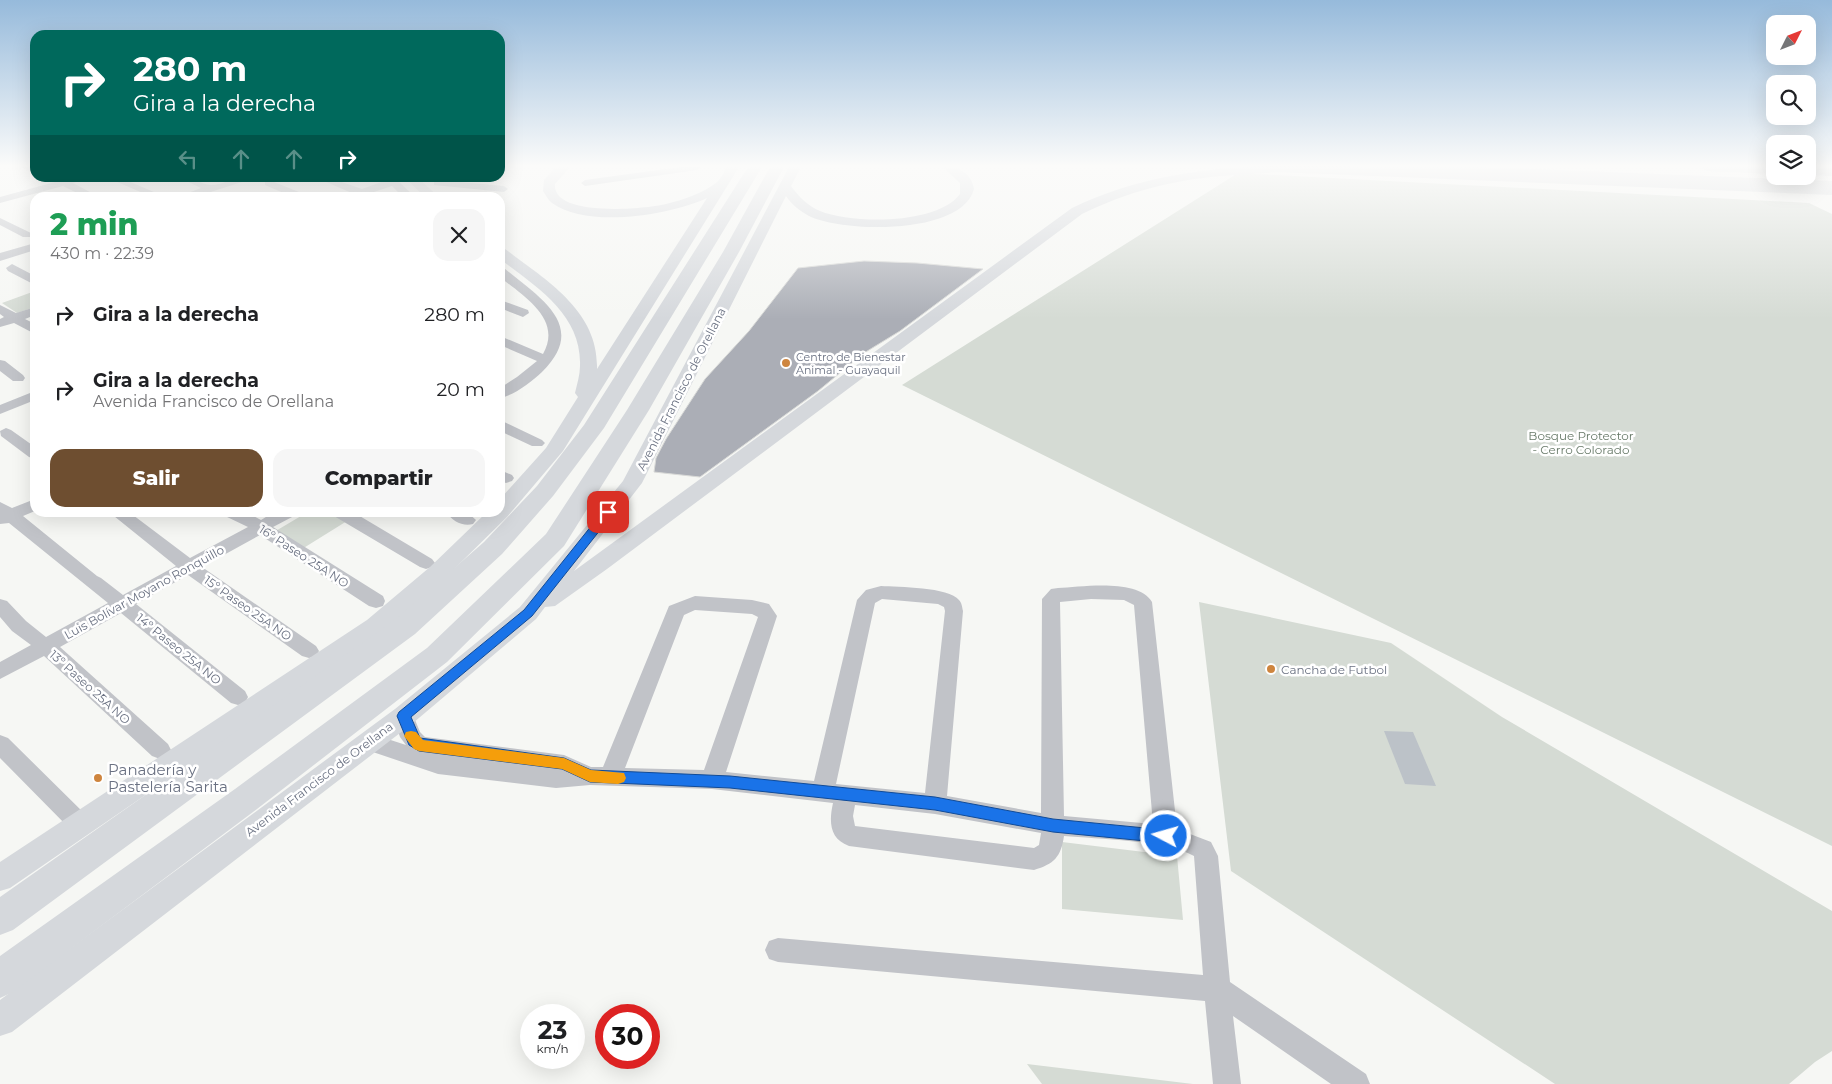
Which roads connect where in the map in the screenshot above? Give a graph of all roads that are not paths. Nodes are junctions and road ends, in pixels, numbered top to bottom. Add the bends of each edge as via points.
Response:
1 (700, 218) edge
2 (724, 218) edge
3 (754, 218) edge
4 (761, 218) edge
5 (827, 218) edge
6 (922, 218) edge
7 (1068, 218) edge
8 (0, 221) edge
9 (27, 235) dead end
10 (30, 248) edge
11 (505, 256) edge
12 (0, 257) edge
13 (12, 268) dead end
14 (30, 278) edge
15 (505, 283) edge
16 (505, 306) edge
17 (0, 309) edge
18 (30, 313) edge
19 (524, 313) dead end
20 (15, 318) junction
21 (0, 323) edge
22 (30, 327) edge
23 (505, 342) edge
24 (546, 360) junction
25 (0, 364) edge
26 (505, 380) edge
27 (26, 382) edge
28 (517, 385) junction
29 (505, 391) edge
30 (30, 397) edge
31 (580, 408) junction
32 (0, 410) edge
33 (505, 427) edge
34 (2, 431) edge
35 (537, 443) dead end
36 (30, 451) edge
37 (30, 506) edge
38 (505, 506) edge
39 (4, 514) edge
40 (123, 517) edge
41 (241, 517) edge
42 (280, 517) edge
43 (348, 517) edge
44 (495, 517) edge
45 (262, 528) junction
46 (426, 563) dead end
47 (192, 566) junction
48 (376, 601) dead end
49 (123, 605) junction
50 (0, 606) edge
51 (528, 613) junction
52 (45, 647) junction
53 (309, 651) dead end
54 (0, 671) edge
55 (238, 697) dead end
56 (404, 716) junction
57 (369, 742) junction
58 (0, 744) edge
59 (160, 750) dead end
60 (414, 751) junction
61 (600, 777) junction
62 (712, 780) junction
63 (823, 792) junction
64 (846, 794) junction
65 (935, 804) junction
66 (81, 825) junction
67 (1053, 825) junction
68 (1166, 836) junction
69 (0, 878) edge
70 (0, 918) edge
71 (778, 950) dead end
72 (0, 978) edge
73 (1217, 988) junction
74 (0, 1020) edge
75 (1227, 1084) edge
76 (1356, 1084) edge

1 - 31 main road
2 - 70 highway via 593,428 545,492 493,548 405,627
3 - 72 highway, Avenida Francisco de Orellana via 555,540 437,655
4 - 51 main road, Avenida Francisco de Orellana via 632,483
5 - 6 main road via 864,223
7 - 51 main road
8 - 9 street
10 - 12 street
11 - 31 main road via 561,301 585,334 590,364
13 - 14 street
15 - 24 street via 548,312 556,327 556,343
16 - 19 street
17 - 20 street
18 - 20 street
20 - 21 street
20 - 22 street
23 - 24 street
24 - 28 street via 527,380
25 - 27 street
26 - 28 street
28 - 29 street
30 - 32 street
31 - 38 main road via 553,451
33 - 35 street
34 - 36 street
37 - 39 street
39 - 49 street, 14º Paseo 25A NO
40 - 47 street, 15º Paseo 25A NO
41 - 45 street, 16º Paseo 25A NO
42 - 45 street, Luis Bolívar Moyano Ronquillo
43 - 46 street
44 - 66 main road via 375,626
45 - 47 street, Luis Bolívar Moyano Ronquillo
45 - 48 street, 16º Paseo 25A NO
47 - 49 street, Luis Bolívar Moyano Ronquillo
47 - 53 street, 15º Paseo 25A NO
49 - 52 street, Luis Bolívar Moyano Ronquillo
49 - 55 street, 14º Paseo 25A NO
50 - 52 street, 13º Paseo 25A NO
51 - 56 main road, Avenida Francisco de Orellana
52 - 54 street, Luis Bolívar Moyano Ronquillo
52 - 59 street, 13º Paseo 25A NO
56 - 57 main road, Avenida Francisco de Orellana
56 - 60 street
57 - 60 street
57 - 74 main road, Avenida Francisco de Orellana
58 - 66 street
60 - 61 street via 438,765 556,779
61 - 62 street
61 - 62 street via 676,611 695,603 752,607 768,616
62 - 63 street
63 - 64 street
63 - 65 street via 866,600 881,592 942,598 952,603 954,611
64 - 65 street
64 - 67 street via 841,826 849,836 1034,859 1049,850
65 - 67 street
66 - 69 main road
67 - 68 street
67 - 68 street via 1051,599 1058,594 1123,592 1143,602
68 - 73 street via 1196,845 1206,856
71 - 73 street
73 - 75 street
73 - 76 street

